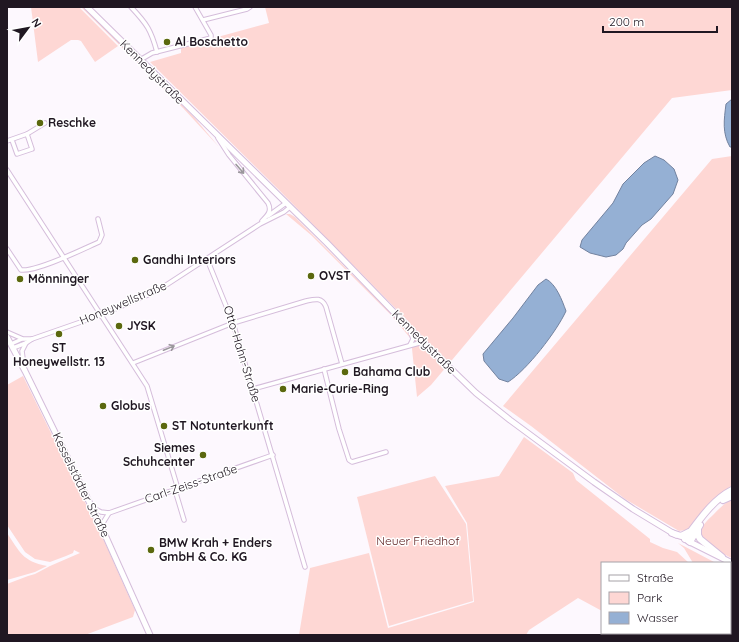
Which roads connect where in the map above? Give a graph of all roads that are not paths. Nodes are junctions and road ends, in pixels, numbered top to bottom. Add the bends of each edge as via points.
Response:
1 (87, 7) edge
2 (131, 7) edge
3 (195, 7) edge
4 (250, 7) edge
5 (203, 20) junction
6 (157, 52) junction
7 (140, 60) junction
8 (45, 123) dead end
9 (27, 134) junction
10 (218, 137) junction
11 (12, 140) junction
12 (7, 141) edge
13 (7, 170) edge
14 (288, 205) junction
15 (265, 218) junction
16 (98, 219) dead end
17 (260, 224) junction
18 (7, 249) edge
19 (65, 257) junction
20 (207, 259) junction
21 (101, 315) junction
22 (233, 323) junction
23 (409, 327) junction
24 (7, 332) edge
25 (7, 337) edge
26 (23, 339) junction
27 (32, 339) junction
28 (423, 342) junction
29 (26, 343) junction
30 (410, 345) junction
31 (12, 346) junction
32 (133, 363) junction
33 (342, 364) junction
34 (324, 369) junction
35 (25, 371) junction
36 (253, 389) junction
37 (386, 452) dead end
38 (273, 455) junction
39 (176, 490) junction
40 (732, 490) edge
41 (732, 496) edge
42 (92, 508) junction
43 (109, 513) junction
44 (184, 520) dead end
45 (102, 526) junction
46 (696, 527) junction
47 (672, 533) junction
48 (687, 541) junction
49 (722, 557) junction
50 (730, 562) edge
51 (305, 567) dead end
52 (150, 635) edge

1 - 7 main road, Kennedystraße
2 - 6 street via 148,26
3 - 5 street
4 - 5 street
5 - 6 street via 211,35 210,39
6 - 7 street
7 - 10 main road, Kennedystraße
8 - 9 street
9 - 11 street
9 - 11 street via 32,149 17,154
10 - 14 main road, Kennedystraße
10 -> 15 street, Kennedystraße via 229,155 268,203 270,210
11 - 12 street
13 - 19 street
14 - 15 street
14 - 17 street, Honeywellstraße via 284,212
14 - 23 main road, Kennedystraße
15 - 17 street
16 - 19 street via 102,235 99,242
17 - 20 street, Honeywellstraße
18 - 19 street via 18,267 23,270
19 - 21 street
20 - 21 street, Honeywellstraße via 161,289
20 - 22 street, Otto-Hahn-Straße
21 - 27 street, Honeywellstraße
21 - 32 street
32 -> 22 street
22 - 33 street via 320,299 326,307
22 - 36 street, Otto-Hahn-Straße
23 - 28 main road, Kennedystraße
23 - 30 street via 413,340
24 - 26 street, Honeywellstraße
25 - 31 main road, Kesselstädter Straße
26 - 27 street, Honeywellstraße
26 - 31 street, Honeywellstraße
27 - 29 street, Honeywellstraße
28 - 30 street
28 - 47 main road, Kennedystraße via 476,393 510,420 594,482
29 - 31 street, Honeywellstraße
29 - 35 street via 22,351
30 - 33 street
31 - 35 main road, Kesselstädter Straße
32 - 39 street via 147,386
33 - 34 street
34 - 36 street
34 - 37 street via 338,429 349,460 352,462
35 - 42 main road, Kesselstädter Straße
36 - 38 street, Otto-Hahn-Straße
38 - 39 street, Carl-Zeiss-Straße
38 - 51 street, Otto-Hahn-Straße
39 - 43 street, Carl-Zeiss-Straße
39 - 44 street
40 - 46 highway via 718,499
41 - 46 highway via 709,512
42 - 43 street
42 - 45 main road, Kesselstädter Straße
43 - 45 street
45 - 52 main road, Kesselstädter Straße
46 - 47 highway via 684,535
46 - 48 highway
46 - 49 highway via 700,539
47 - 48 main road, Kennedystraße
48 - 49 main road, Kennedystraße
49 - 50 main road, Kennedystraße

